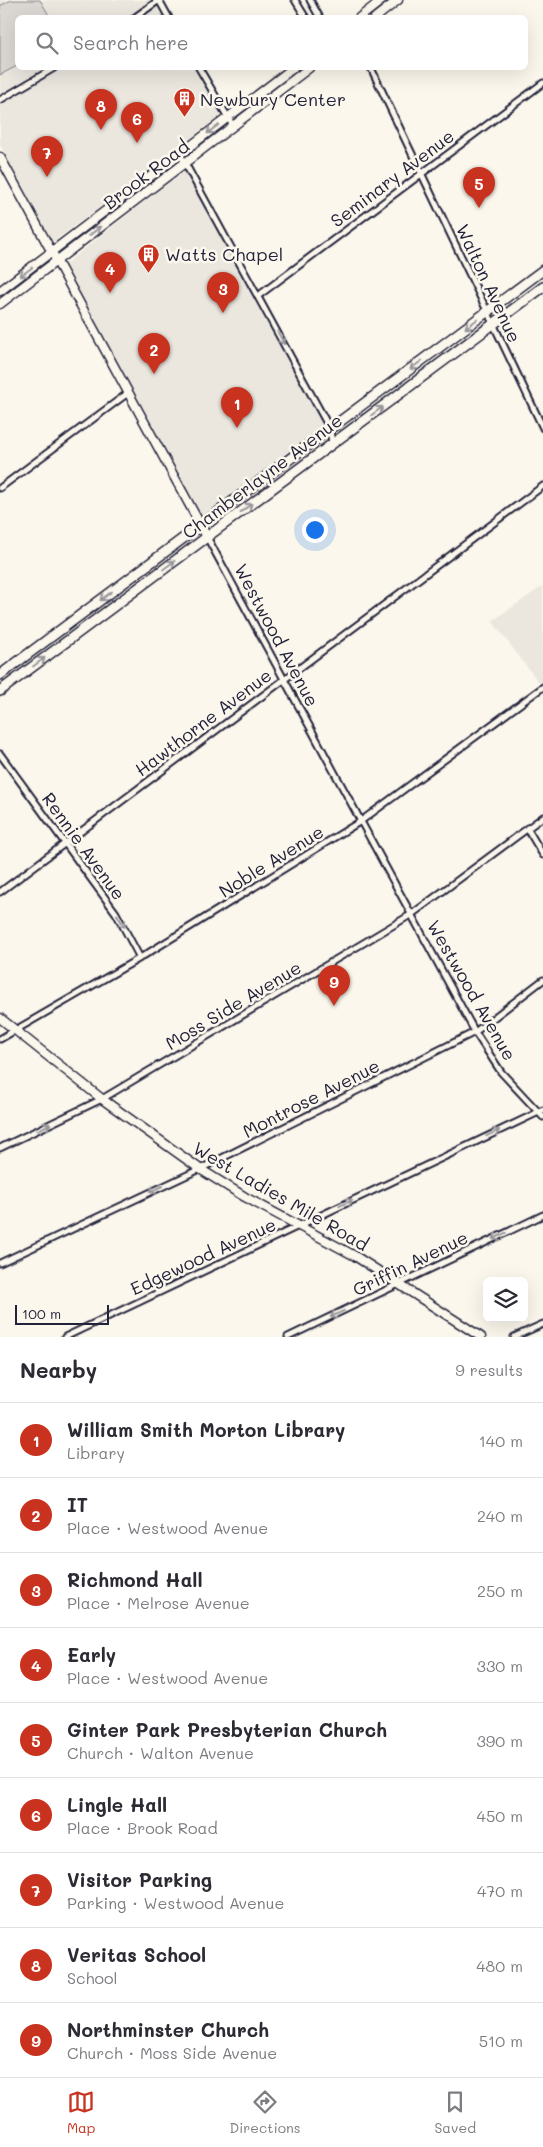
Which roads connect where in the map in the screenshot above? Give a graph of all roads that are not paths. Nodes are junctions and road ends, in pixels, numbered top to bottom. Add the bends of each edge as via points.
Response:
1 (159, 0) edge
2 (295, 0) edge
3 (310, 0) edge
4 (382, 0) edge
5 (398, 0) edge
6 (138, 15) edge
7 (167, 15) edge
8 (304, 15) edge
9 (318, 15) edge
10 (363, 15) edge
11 (379, 15) edge
12 (51, 70) edge
13 (200, 70) edge
14 (290, 70) edge
15 (306, 70) edge
16 (372, 70) edge
17 (543, 83) edge
18 (0, 100) edge
19 (228, 117) junction
20 (234, 126) junction
21 (180, 154) junction
22 (0, 157) edge
23 (184, 163) junction
24 (422, 173) junction
25 (52, 252) junction
26 (57, 261) junction
27 (543, 270) edge
28 (543, 287) edge
29 (0, 291) edge
30 (258, 296) junction
31 (0, 304) edge
32 (488, 312) junction
33 (493, 324) junction
34 (128, 393) junction
35 (543, 428) edge
36 (330, 429) junction
37 (332, 444) junction
38 (543, 486) edge
39 (0, 488) edge
40 (201, 526) junction
41 (207, 537) junction
42 (0, 675) edge
43 (284, 679) junction
44 (543, 687) edge
45 (0, 691) edge
46 (0, 754) edge
47 (543, 817) edge
48 (362, 821) junction
49 (527, 828) junction
50 (64, 843) junction
51 (543, 856) edge
52 (0, 892) edge
53 (412, 914) junction
54 (140, 958) junction
55 (543, 980) edge
56 (0, 1018) edge
57 (16, 1031) junction
58 (475, 1032) junction
59 (0, 1039) edge
60 (102, 1099) junction
61 (541, 1111) edge
62 (543, 1117) edge
63 (0, 1148) edge
64 (200, 1168) junction
65 (543, 1215) edge
66 (298, 1226) junction
67 (0, 1263) edge
68 (401, 1284) junction
69 (543, 1324) edge
70 (72, 1336) edge
71 (65, 1337) edge
72 (288, 1337) edge
73 (481, 1337) edge
74 (514, 1337) edge

1 - 6 street
1 - 7 street
2 - 8 street
3 - 9 street
4 - 10 street
5 - 11 street
12 - 18 street
13 - 19 street
14 - 19 street, Brook Road
15 - 20 street, Brook Road
16 - 24 street, Walton Avenue
17 - 24 street, Seminary Avenue
19 - 20 street
19 -> 21 street, Brook Road
20 - 23 street, Brook Road
21 - 23 street
21 - 25 street, Brook Road
22 - 25 street, Westwood Avenue
26 -> 23 street, Brook Road
23 - 30 street
24 - 30 street, Seminary Avenue
24 - 32 street, Walton Avenue
25 - 26 street, Westwood Avenue
25 -> 29 street, Brook Road
26 - 31 street, Brook Road
26 - 34 street, Westwood Avenue
27 - 32 main road, Chamberlayne Avenue
28 - 33 main road, Chamberlayne Avenue
30 -> 36 street
32 - 33 street, Walton Avenue
32 -> 36 main road, Chamberlayne Avenue
33 - 35 street, Walton Avenue
37 -> 33 main road, Chamberlayne Avenue
34 - 39 street
34 - 40 street, Westwood Avenue
36 - 37 street
36 - 40 main road, Chamberlayne Avenue
41 -> 37 main road, Chamberlayne Avenue
38 - 43 street, Hawthorne Avenue
40 - 41 street, Westwood Avenue
40 -> 42 main road, Chamberlayne Avenue
41 - 43 street, Westwood Avenue
45 -> 41 main road, Chamberlayne Avenue
43 - 48 street, Westwood Avenue
43 - 50 street, Hawthorne Avenue
44 - 48 street, Noble Avenue
46 - 50 street, Rennie Avenue
47 - 49 street, Moss Side Avenue
48 - 53 street, Westwood Avenue
48 - 54 street, Noble Avenue
49 - 51 street
49 - 53 street, Moss Side Avenue
50 - 52 street, Hawthorne Avenue
50 -> 54 street, Rennie Avenue via 122,923
53 - 58 street, Westwood Avenue
53 - 60 street, Moss Side Avenue
54 - 57 street, Noble Avenue
55 - 58 street, Montrose Avenue
56 - 57 street, West Ladies Mile Road
57 - 59 street, Noble Avenue
57 - 60 street, West Ladies Mile Road
58 - 61 street, Westwood Avenue via 502,1072
58 - 64 street, Montrose Avenue
63 -> 60 street, Moss Side Avenue
60 - 64 street, West Ladies Mile Road
61 - 62 street, Westwood Avenue
66 -> 61 street, Edgewood Avenue
64 - 66 street, West Ladies Mile Road
64 -> 67 street, Montrose Avenue
65 -> 68 street, Griffin Avenue
66 - 68 street, West Ladies Mile Road
66 - 70 street, Edgewood Avenue
68 -> 72 street, Griffin Avenue
68 - 73 street, West Ladies Mile Road
69 - 74 street
70 - 71 street, Edgewood Avenue

